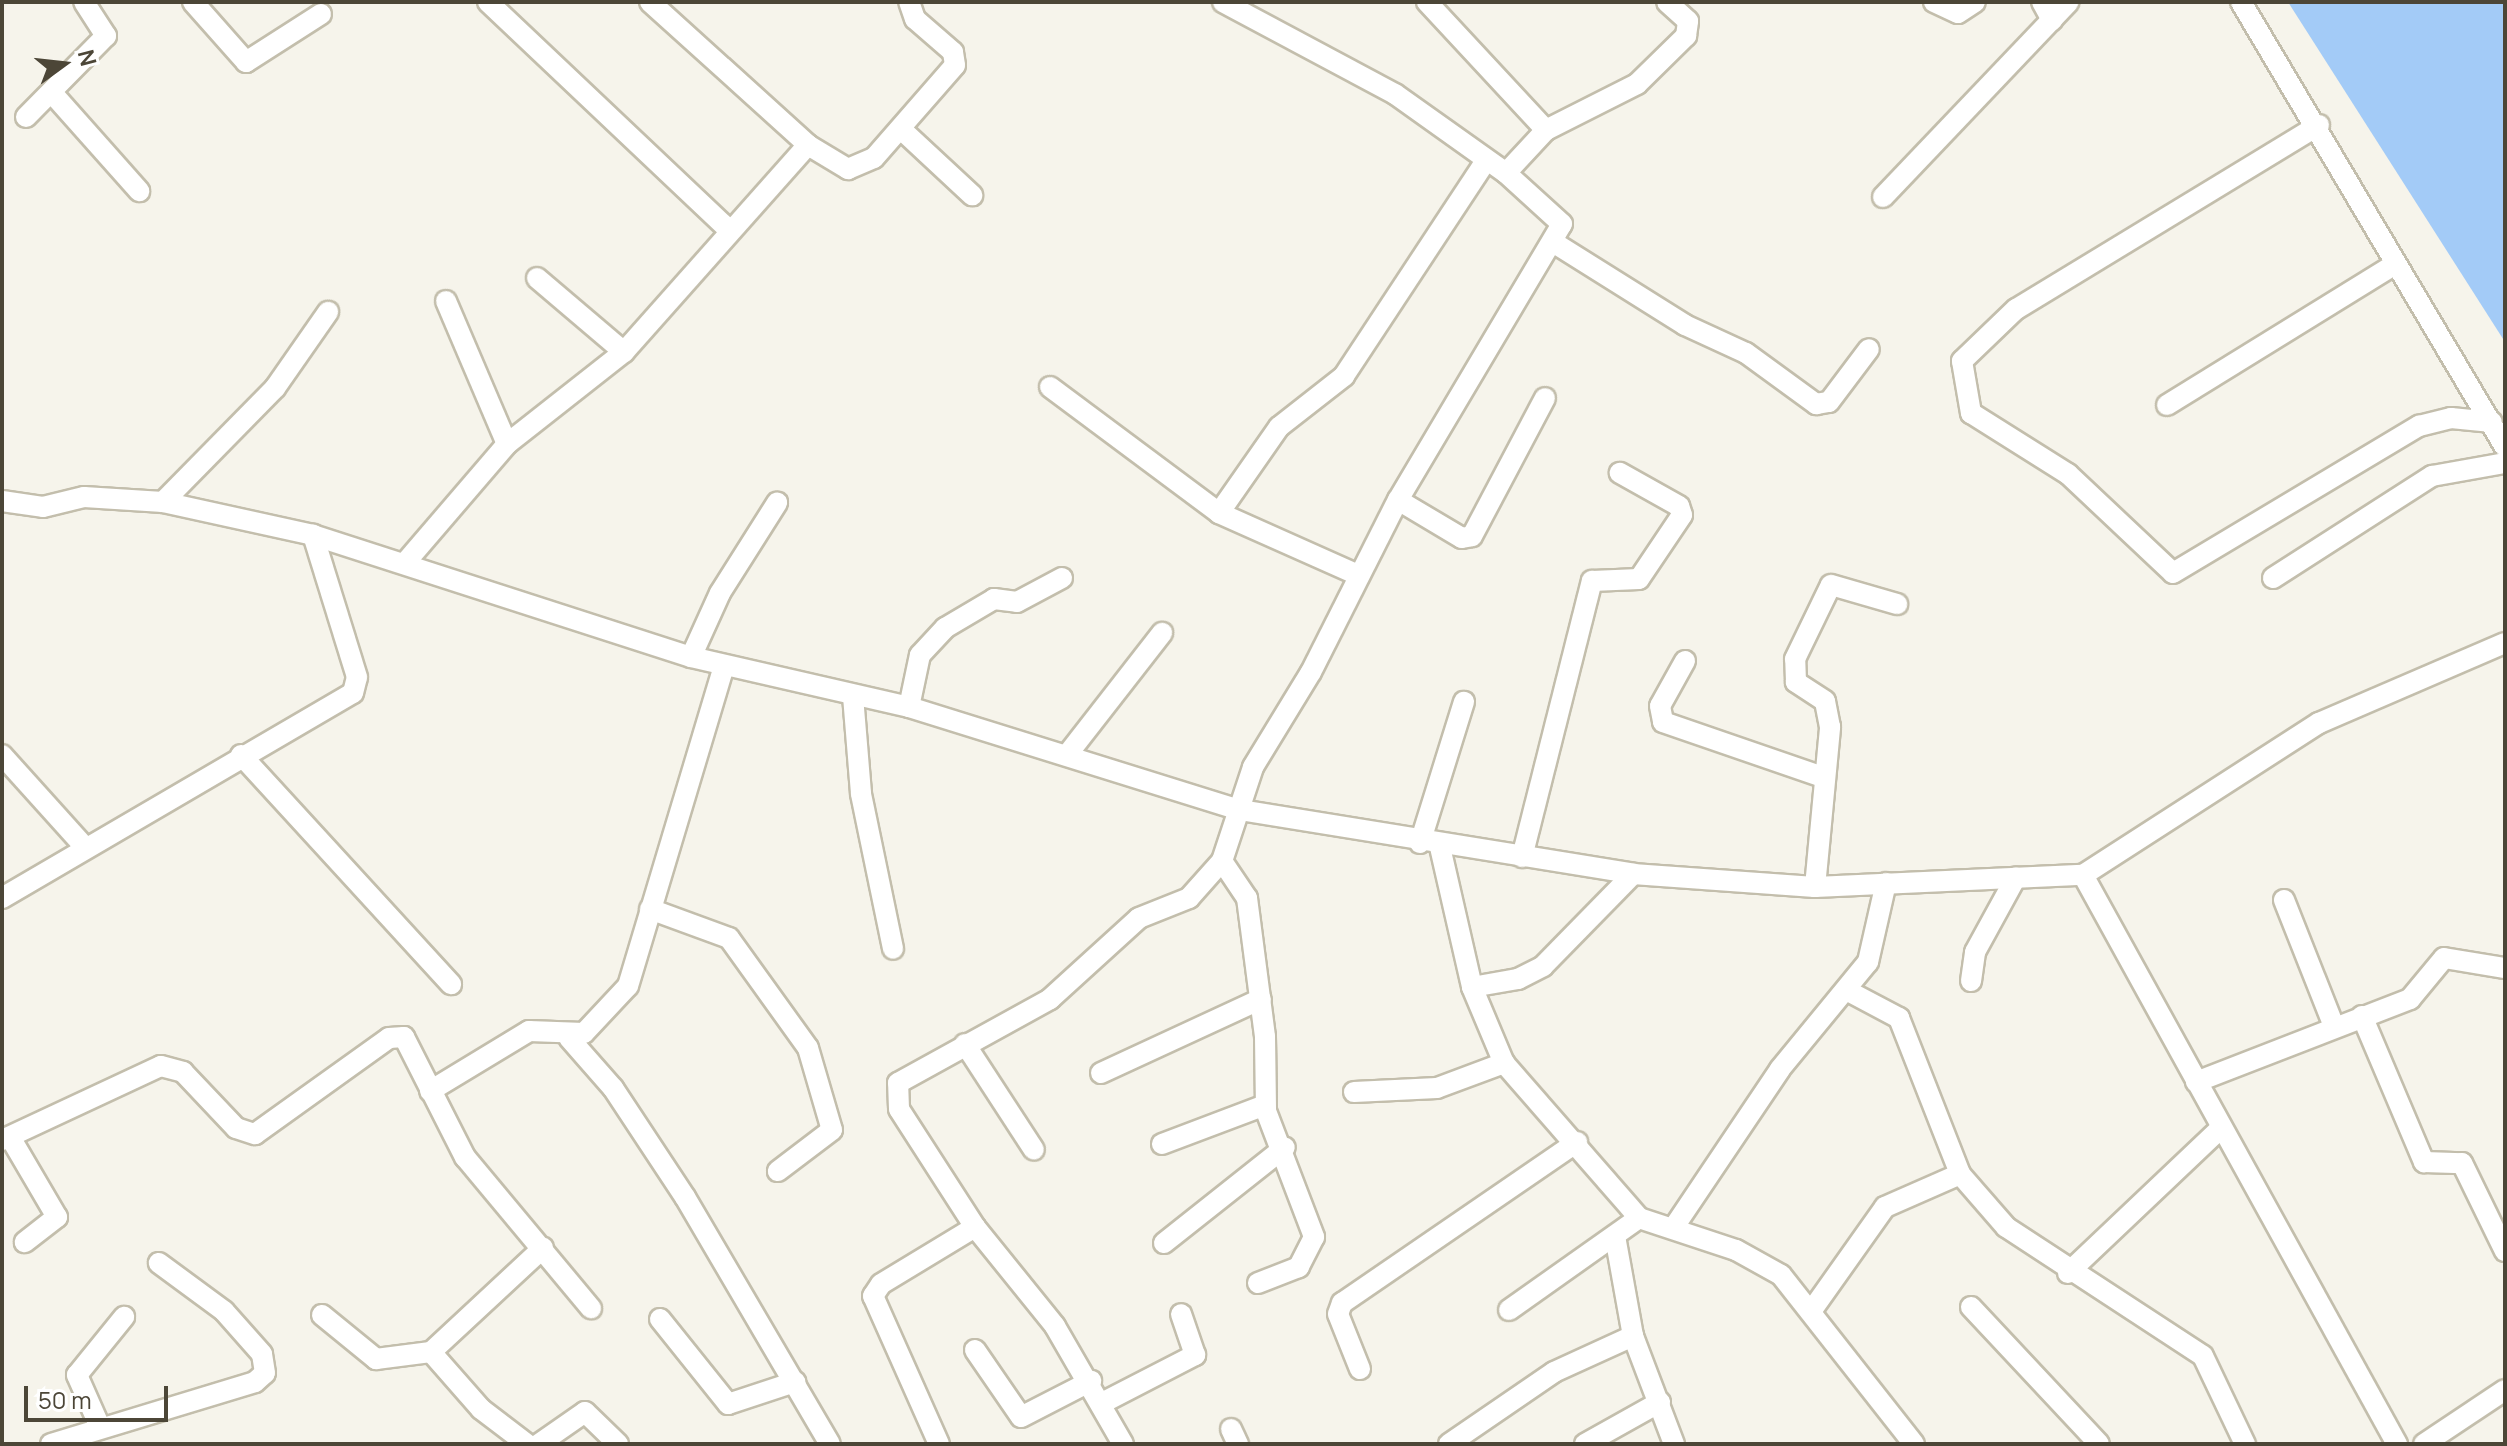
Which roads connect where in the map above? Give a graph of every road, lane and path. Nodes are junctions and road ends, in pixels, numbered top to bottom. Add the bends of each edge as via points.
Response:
1 (84, 2) edge
2 (193, 2) edge
3 (488, 2) edge
4 (650, 2) edge
5 (909, 2) edge
6 (1223, 2) edge
7 (1427, 2) edge
8 (1667, 2) edge
9 (1934, 2) edge
10 (1975, 2) edge
11 (2069, 2) edge
12 (2241, 2) edge
13 (2047, 11) edge
14 (321, 14) dead end
15 (53, 94) junction
16 (26, 117) dead end
17 (2319, 125) junction
18 (902, 130) junction
19 (1546, 130) junction
20 (808, 145) junction
21 (1486, 161) junction
22 (1506, 173) junction
23 (139, 191) dead end
24 (972, 195) dead end
25 (1883, 197) dead end
26 (729, 230) junction
27 (1556, 244) junction
28 (2394, 265) junction
29 (537, 278) dead end
30 (446, 301) dead end
31 (328, 312) dead end
32 (1869, 349) dead end
33 (624, 352) junction
34 (1050, 387) dead end
35 (1545, 398) dead end
36 (2167, 405) dead end
37 (2492, 422) junction
38 (507, 444) junction
39 (2505, 447) edge
40 (2505, 463) edge
41 (1620, 473) dead end
42 (1398, 500) junction
43 (2, 501) edge
44 (163, 502) junction
45 (777, 503) dead end
46 (1219, 513) junction
47 (313, 535) junction
48 (405, 563) junction
49 (1358, 575) junction
50 (1062, 578) dead end
51 (2273, 578) dead end
52 (1897, 604) dead end
53 (1162, 633) dead end
54 (2505, 643) edge
55 (691, 657) junction
56 (1685, 661) dead end
57 (724, 667) junction
58 (853, 696) junction
59 (1464, 702) dead end
60 (909, 707) junction
61 (2, 755) edge
62 (241, 755) junction
63 (1067, 755) junction
64 (1823, 777) junction
65 (1240, 810) junction
66 (1430, 845) junction
67 (84, 846) junction
68 (1522, 857) junction
69 (1222, 861) junction
70 (1633, 874) junction
71 (2083, 875) junction
72 (2016, 877) junction
73 (1886, 883) junction
74 (1815, 887) junction
75 (2, 898) edge
76 (2284, 900) dead end
77 (650, 909) junction
78 (893, 949) dead end
79 (2505, 968) edge
80 (1971, 981) dead end
81 (451, 984) dead end
82 (1472, 987) junction
83 (1848, 991) junction
84 (1261, 999) junction
85 (2362, 1016) junction
86 (2334, 1026) junction
87 (569, 1038) junction
88 (965, 1044) junction
89 (1504, 1063) junction
90 (1101, 1073) dead end
91 (2196, 1082) junction
92 (430, 1091) junction
93 (1354, 1092) dead end
94 (1265, 1105) junction
95 (2220, 1129) junction
96 (6, 1139) edge
97 (1577, 1142) junction
98 (1162, 1144) dead end
99 (1285, 1147) junction
100 (1034, 1150) dead end
101 (778, 1171) dead end
102 (1960, 1174) junction
103 (1639, 1218) junction
104 (975, 1227) junction
105 (1674, 1227) junction
106 (1615, 1236) junction
107 (25, 1242) dead end
108 (1164, 1243) dead end
109 (543, 1248) junction
110 (2505, 1251) edge
111 (159, 1263) dead end
112 (2068, 1273) junction
113 (1258, 1283) dead end
114 (1971, 1307) dead end
115 (591, 1308) dead end
116 (1509, 1310) dead end
117 (1812, 1310) junction
118 (1181, 1314) dead end
119 (322, 1315) dead end
120 (124, 1317) dead end
121 (660, 1319) dead end
122 (1633, 1336) junction
123 (975, 1350) dead end
124 (431, 1352) junction
125 (1360, 1369) dead end
126 (1091, 1381) junction
127 (795, 1382) junction
128 (2505, 1390) edge
129 (1660, 1402) junction
130 (1102, 1403) junction
131 (100, 1427) junction
132 (51, 1444) edge
133 (527, 1444) edge
134 (539, 1444) edge
135 (618, 1444) edge
136 (830, 1444) edge
137 (939, 1444) edge
138 (1123, 1444) edge
139 (1449, 1444) edge
140 (1585, 1444) edge
141 (1674, 1444) edge
142 (1914, 1444) edge
143 (2099, 1444) edge
144 (2245, 1444) edge
145 (2397, 1444) edge
146 (2424, 1444) edge

1 - 15 street via 108,32
2 - 14 street via 246,62
3 - 26 street
4 - 20 street
5 - 18 street via 915,19 953,52 955,65
6 - 21 street via 1395,94
7 - 19 street
8 - 19 street via 1688,21 1686,36 1637,84
9 - 10 street via 1958,13
11 - 13 street
12 - 17 street
13 - 25 street
15 - 16 street
15 - 23 street
17 - 28 street
17 - 37 street via 2016,309 1962,361 1971,413 2068,474 2173,573 2419,426 2451,418
18 - 20 street via 862,167 836,165
18 - 24 street
19 - 22 street
20 - 26 street
21 - 22 street
21 - 46 street via 1344,376 1279,427
22 - 27 street via 1559,216
26 - 33 street
27 - 32 street via 1671,317 1746,353 1816,404 1829,402
27 - 42 street
28 - 36 street
28 - 37 street
29 - 33 street
30 - 38 street
31 - 44 street via 275,388
33 - 38 street
34 - 46 street
35 - 42 street via 1472,536 1462,538
37 - 39 street
38 - 48 street
40 - 51 street via 2432,476
41 - 68 street via 1679,506 1682,515 1639,579 1592,581
42 - 49 street
43 - 44 street via 43,507 84,497
44 - 47 street
45 - 55 street via 720,593
46 - 49 street
47 - 48 street
47 - 62 street via 356,686 344,703
48 - 55 street
49 - 65 street via 1253,767
50 - 60 street via 1017,602 994,599 945,628 920,655
52 - 64 street via 1837,584 1826,589 1811,619 1793,673 1829,712
53 - 63 street
54 - 71 street via 2319,723
55 - 57 street
56 - 64 street via 1660,706 1663,722
57 - 58 street
57 - 77 street
58 - 60 street
58 - 78 street via 861,794
59 - 66 street
60 - 63 street
61 - 67 street
62 - 67 street
62 - 81 street
63 - 65 street
64 - 74 street
65 - 66 street
65 - 69 street
66 - 68 street
66 - 82 street
67 - 75 street
68 - 70 street
69 - 84 street via 1245,888
69 - 88 street via 1189,898 1139,918 1070,985
70 - 74 street
70 - 82 street via 1543,966 1518,979
71 - 72 street
71 - 91 street
72 - 73 street
72 - 80 street via 1975,952
73 - 74 street
73 - 83 street via 1871,954
76 - 86 street
77 - 87 street via 628,986 584,1033
77 - 101 street via 736,944 808,1048 832,1130
79 - 85 street via 2444,958 2427,971 2417,994
82 - 89 street
83 - 102 street via 1899,1018
83 - 105 street via 1794,1050
84 - 90 street
84 - 94 street
85 - 86 street
85 - 110 street via 2424,1162 2462,1163
86 - 91 street
87 - 92 street via 529,1031
87 - 127 street via 613,1088 685,1197
88 - 100 street
88 - 104 street via 898,1083 896,1098
89 - 93 street via 1437,1088
89 - 97 street
91 - 95 street
92 - 96 street via 411,1042 398,1036 255,1134 236,1128 183,1072 161,1066
92 - 109 street via 465,1157
94 - 98 street
94 - 99 street
95 - 112 street
95 - 145 street
96 - 107 street via 57,1217
97 - 103 street
97 - 125 street via 1342,1303 1339,1321
99 - 108 street
99 - 113 street via 1313,1250 1299,1267
102 - 112 street via 2006,1227
102 - 117 street via 1885,1207
103 - 105 street
103 - 106 street
104 - 126 street
104 - 137 street via 881,1284 873,1296
105 - 117 street via 1769,1265
106 - 116 street
106 - 122 street
109 - 115 street
109 - 124 street
111 - 131 street via 224,1311 262,1354 265,1373
112 - 144 street via 2203,1356
114 - 143 street
117 - 142 street
118 - 130 street via 1195,1355
119 - 124 street via 376,1359
120 - 131 street via 77,1375
121 - 127 street via 728,1404
122 - 129 street
122 - 139 street via 1554,1372
123 - 126 street via 1021,1417
124 - 133 street via 481,1409
126 - 130 street
127 - 136 street
128 - 146 street
129 - 140 street
129 - 141 street
130 - 138 street
131 - 132 street
134 - 135 street via 585,1412

